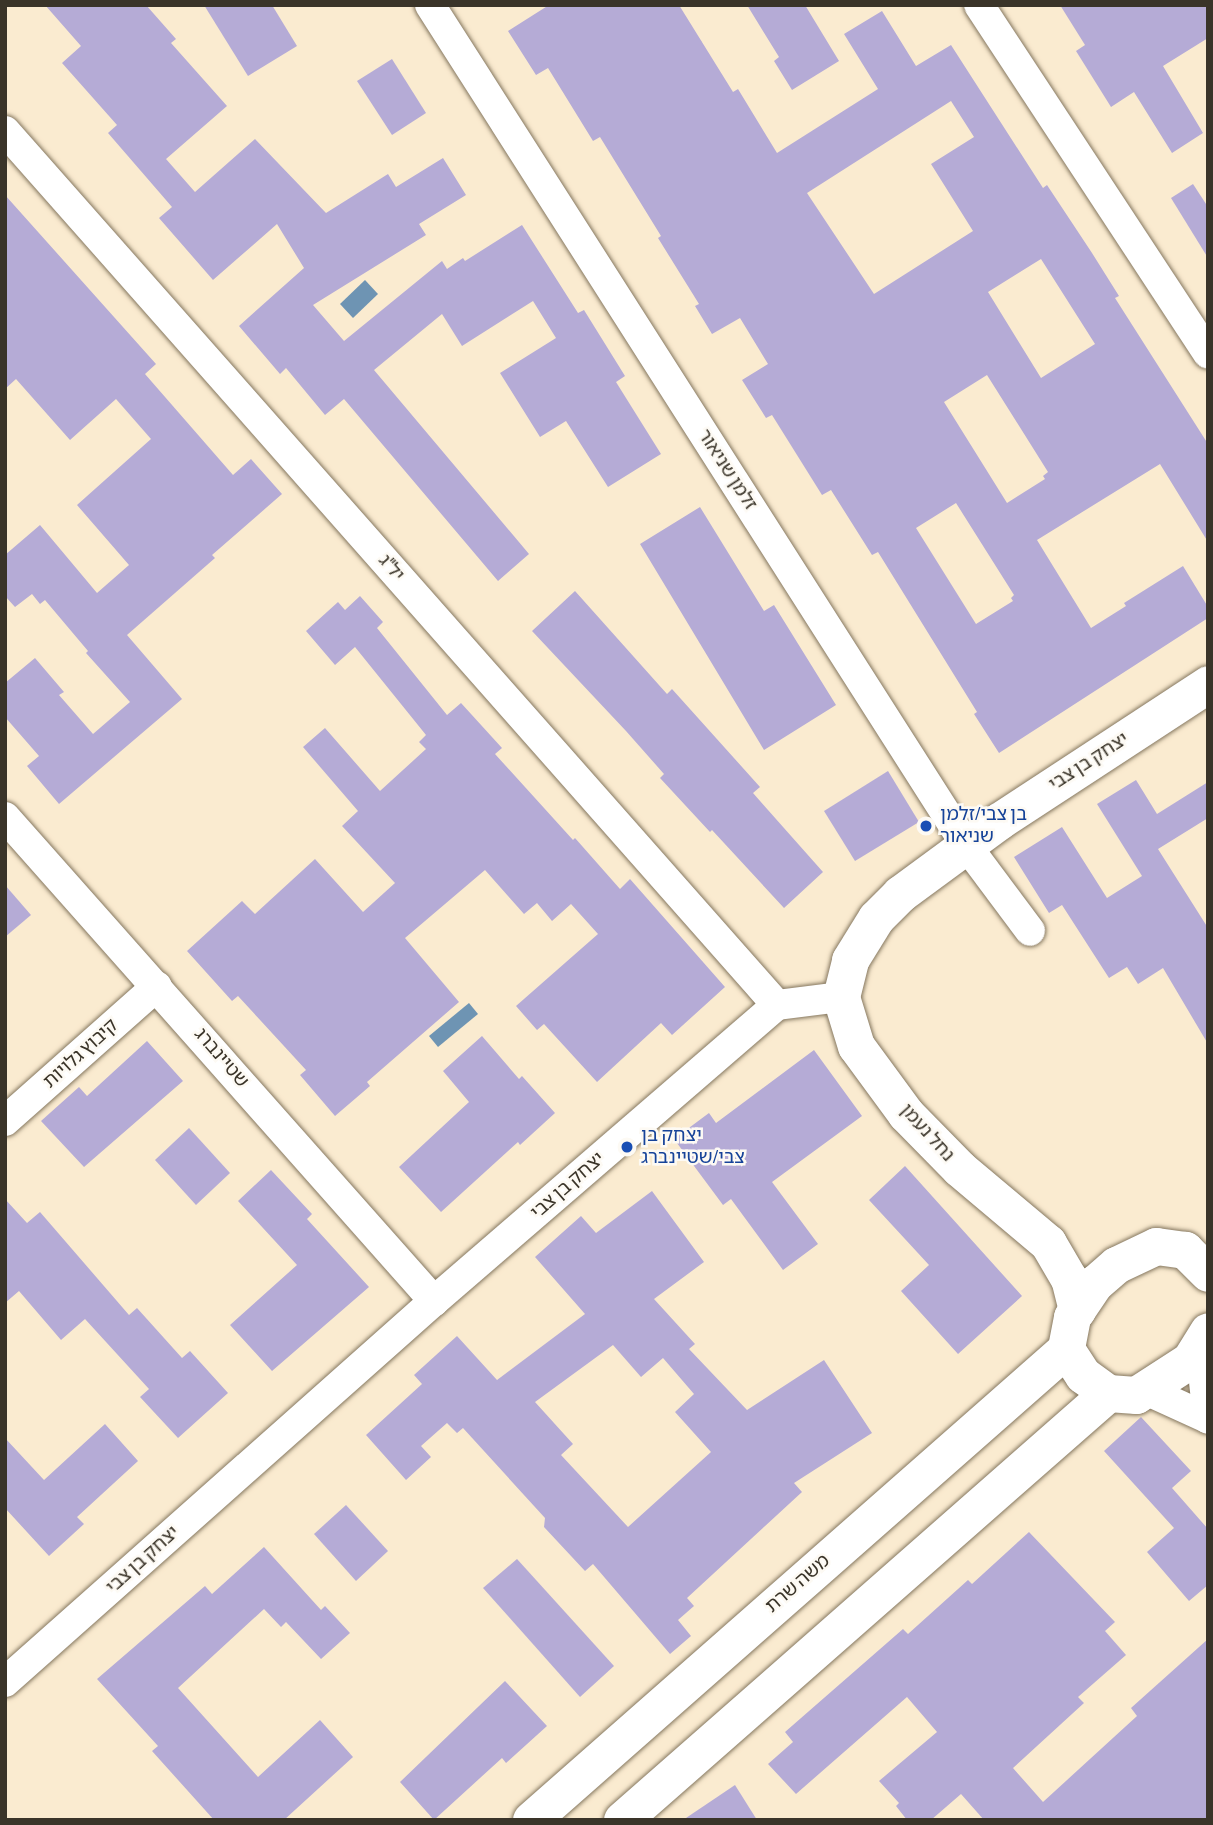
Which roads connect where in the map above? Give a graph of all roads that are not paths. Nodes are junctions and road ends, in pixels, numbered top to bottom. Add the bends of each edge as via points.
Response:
1 (430, 5) edge
2 (979, 5) edge
3 (5, 131) edge
4 (1208, 354) edge
5 (1208, 684) edge
6 (5, 817) edge
7 (965, 845) junction
8 (1030, 931) dead end
9 (157, 986) junction
10 (841, 997) junction
11 (777, 1005) junction
12 (5, 1121) edge
13 (1048, 1243) junction
14 (1200, 1252) edge
15 (1128, 1258) junction
16 (434, 1301) junction
17 (1077, 1310) junction
18 (1204, 1337) edge
19 (1066, 1349) junction
20 (1146, 1390) junction
21 (1108, 1393) junction
22 (1207, 1419) edge
23 (5, 1682) edge
24 (531, 1820) edge
25 (622, 1820) edge

1 - 7 street, זלמן שניאור
2 - 4 street
3 - 11 street, יל"ג
5 - 7 street, יצחק בן צבי
6 - 9 street, שטיינברג
7 - 8 street, זלמן שניאור
7 - 10 street, יצחק בן צבי via 876,918 850,960
9 - 12 street, קיבוץ גלויות
9 - 16 street, שטיינברג
10 - 11 street
10 - 13 street, נחל נעמן via 856,1046 906,1114 959,1168
11 - 16 street, יצחק בן צבי
13 - 15 street, נחל נעמן
13 - 17 street, נחל נעמן via 1069,1279
14 - 15 street via 1156,1246
15 - 17 street via 1095,1283
16 - 23 street, יצחק בן צבי
17 - 19 street
18 - 20 street via 1190,1360
18 - 22 street
19 - 21 street via 1083,1375
19 - 24 street, משה שרת
20 - 21 street via 1136,1395
20 - 22 street
21 - 25 street

